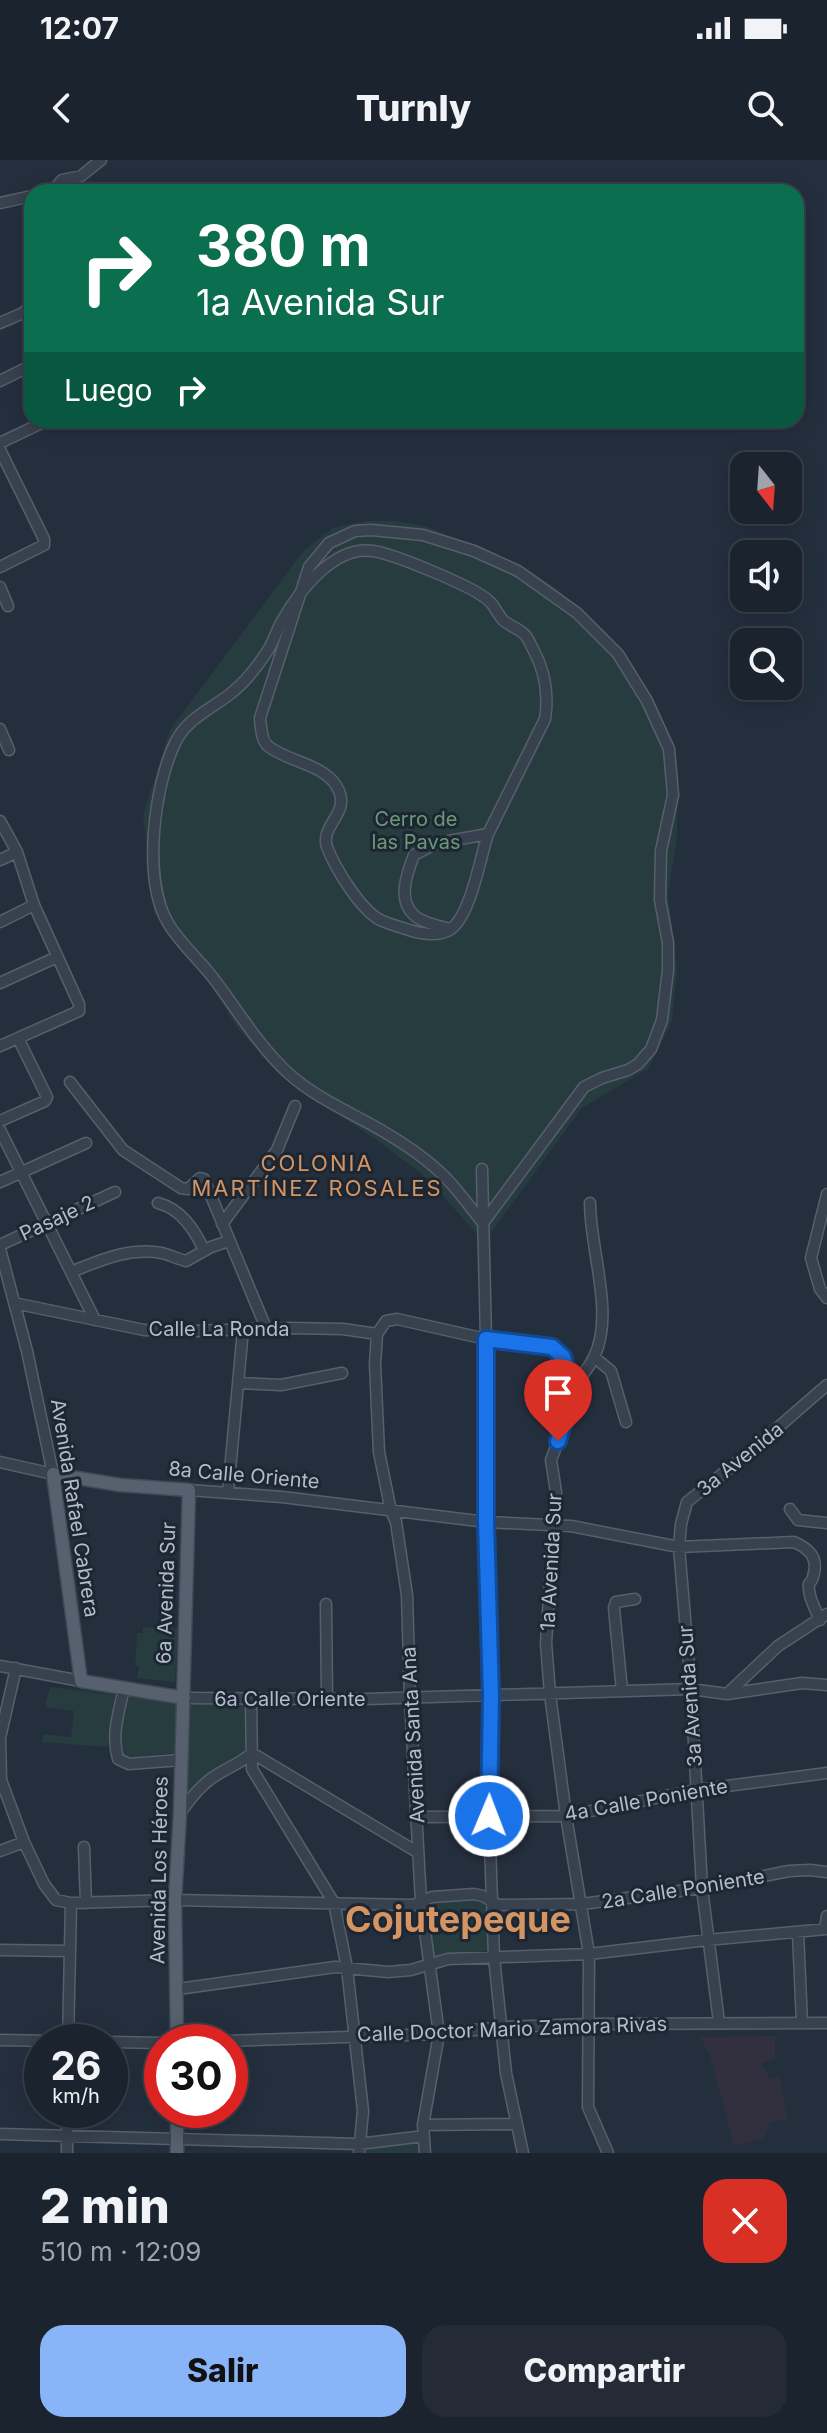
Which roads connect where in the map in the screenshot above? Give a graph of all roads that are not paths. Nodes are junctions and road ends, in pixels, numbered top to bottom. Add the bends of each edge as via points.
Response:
1 (101, 160) edge
2 (59, 184) edge
3 (24, 198) edge
4 (0, 203) edge
5 (24, 312) edge
6 (0, 323) edge
7 (24, 369) edge
8 (0, 381) edge
9 (31, 428) edge
10 (0, 443) edge
11 (0, 450) edge
12 (0, 567) edge
13 (0, 587) edge
14 (302, 592) junction
15 (8, 606) dead end
16 (0, 729) edge
17 (9, 750) dead end
18 (0, 821) edge
19 (488, 834) junction
20 (17, 852) junction
21 (0, 860) edge
22 (34, 905) junction
23 (0, 922) edge
24 (450, 929) junction
25 (57, 957) junction
26 (0, 983) edge
27 (18, 1038) junction
28 (0, 1046) edge
29 (70, 1082) dead end
30 (295, 1106) dead end
31 (0, 1121) edge
32 (0, 1130) edge
33 (86, 1143) dead end
34 (482, 1169) dead end
35 (21, 1172) junction
36 (0, 1182) edge
37 (115, 1192) dead end
38 (827, 1194) edge
39 (158, 1203) dead end
40 (590, 1203) dead end
41 (46, 1222) junction
42 (483, 1223) junction
43 (222, 1224) junction
44 (229, 1241) junction
45 (0, 1247) edge
46 (204, 1250) junction
47 (71, 1272) junction
48 (827, 1298) edge
49 (14, 1303) junction
50 (95, 1320) junction
51 (266, 1328) junction
52 (243, 1330) junction
53 (377, 1334) junction
54 (486, 1339) junction
55 (594, 1357) junction
56 (342, 1373) dead end
57 (238, 1383) junction
58 (827, 1385) edge
59 (573, 1388) junction
60 (626, 1422) dead end
61 (0, 1462) edge
62 (53, 1474) junction
63 (189, 1490) junction
64 (228, 1492) junction
65 (790, 1509) dead end
66 (391, 1511) junction
67 (798, 1520) junction
68 (486, 1522) junction
69 (827, 1523) edge
70 (553, 1525) junction
71 (794, 1542) junction
72 (679, 1547) junction
73 (635, 1599) dead end
74 (326, 1604) dead end
75 (823, 1617) edge
76 (0, 1666) edge
77 (16, 1668) junction
78 (81, 1681) junction
79 (827, 1685) edge
80 (124, 1688) junction
81 (691, 1689) junction
82 (622, 1691) junction
83 (550, 1694) junction
84 (727, 1694) junction
85 (491, 1696) junction
86 (184, 1698) junction
87 (410, 1698) junction
88 (251, 1699) junction
89 (327, 1700) junction
90 (252, 1753) junction
91 (181, 1760) junction
92 (0, 1761) edge
93 (827, 1773) edge
94 (696, 1790) junction
95 (180, 1813) junction
96 (489, 1816) junction
97 (566, 1816) junction
98 (417, 1817) junction
99 (24, 1842) junction
100 (84, 1847) dead end
101 (0, 1851) edge
102 (417, 1852) junction
103 (827, 1872) edge
104 (702, 1888) junction
105 (175, 1900) junction
106 (492, 1901) junction
107 (421, 1902) junction
108 (71, 1903) junction
109 (86, 1903) junction
110 (334, 1903) junction
111 (582, 1904) junction
112 (827, 1916) edge
113 (826, 1929) edge
114 (798, 1933) junction
115 (707, 1940) junction
116 (0, 1950) edge
117 (70, 1951) junction
118 (589, 1954) junction
119 (494, 1957) junction
120 (430, 1964) junction
121 (347, 1968) junction
122 (178, 1989) junction
123 (719, 2022) junction
124 (802, 2023) junction
125 (827, 2023) edge
126 (68, 2024) edge
127 (177, 2024) edge
128 (589, 2024) junction
129 (501, 2027) junction
130 (439, 2034) junction
131 (355, 2036) junction
132 (0, 2040) edge
133 (248, 2040) edge
134 (24, 2041) edge
135 (516, 2124) junction
136 (66, 2128) edge
137 (423, 2130) junction
138 (0, 2134) edge
139 (66, 2135) junction
140 (177, 2146) edge
141 (256, 2147) edge
142 (359, 2148) edge
143 (67, 2153) edge
144 (425, 2153) edge
145 (523, 2153) edge
146 (608, 2153) edge

1 - 2 street via 81,176
3 - 4 street
5 - 6 street
7 - 8 street
9 - 10 street
11 - 12 street via 44,545
13 - 15 street
14 - 19 street via 331,563 373,551 452,580 489,600 502,619 525,634 545,680 545,719
14 - 24 street via 260,718 267,746 330,778 339,789 340,811 325,843 350,889 378,919 419,933
14 - 42 street via 268,652 233,692 191,720 177,741 153,827 156,892 166,921 288,1073 323,1100 417,1154 444,1176
14 - 42 street via 309,567 321,551 355,531 423,535 474,551 518,571 577,613 618,654 669,749 673,795 661,851 660,900 668,970 662,1020 651,1049 628,1070 584,1087
16 - 17 street
18 - 20 street
19 - 24 street via 470,900
19 - 24 street via 437,843 414,855 406,874 404,893 415,917
20 - 21 street
20 - 22 street
22 - 23 street
22 - 25 street
25 - 26 street
25 - 27 street via 79,1011
27 - 28 street
27 - 31 street via 47,1097
29 - 43 street via 123,1150 181,1188 204,1179
30 - 43 street via 277,1150
32 - 35 street
33 - 35 street
34 - 42 street
35 - 36 street
35 - 41 street
37 - 41 street, Pasaje 2
38 - 48 street via 811,1258
39 - 46 street via 186,1221
40 - 55 street via 603,1304
41 - 45 street, Pasaje 2
41 - 47 street
42 - 54 street
43 - 44 street
44 - 46 street
44 - 51 street
45 - 49 street, Avenida Rafael Cabrera
46 - 47 street via 186,1261 134,1251
47 - 50 street
49 - 50 street, Calle La Ronda
49 - 62 street, Avenida Rafael Cabrera
50 - 52 street, Calle La Ronda via 144,1330
51 - 52 street, Calle La Ronda
51 - 53 street, Calle La Ronda
52 - 57 street
53 - 54 street via 386,1321 397,1319
53 - 66 street, Avenida Santa Ana via 379,1452
54 - 59 street via 552,1347 563,1357
54 - 68 street
55 - 59 street
55 - 60 street via 611,1371
56 - 57 street via 281,1385
57 - 64 street
58 - 72 street, 3a Avenida via 687,1502
59 - 70 street, 1a Avenida Sur via 551,1460 556,1492
61 - 62 street, 8a Calle Oriente
62 - 63 main road, 8a Calle Oriente
62 - 78 main road, Avenida Rafael Cabrera
63 - 64 street, 8a Calle Oriente
63 - 86 main road, 6a Avenida Sur
64 - 66 street, 8a Calle Oriente
65 - 67 street
66 - 68 street, 8a Calle Oriente
66 - 87 street, Avenida Santa Ana via 407,1595
67 - 69 street
67 - 71 street
68 - 70 street, 8a Calle Oriente
68 - 85 street
70 - 72 street, 8a Calle Oriente
70 - 83 street, 1a Avenida Sur via 546,1643
71 - 72 street, 8a Calle Oriente
71 - 75 street via 808,1548 814,1558 808,1585
72 - 81 street, 3a Avenida Sur
73 - 82 street via 616,1602 614,1608
74 - 89 street
75 - 84 street via 778,1646
76 - 77 street
77 - 78 street
77 - 92 street
78 - 80 main road
79 - 84 street, 6a Calle Oriente via 802,1683
80 - 86 main road
80 - 91 street via 114,1745 118,1759 129,1764
81 - 82 street, 6a Calle Oriente
81 - 84 street, 6a Calle Oriente
81 - 94 street, 3a Avenida Sur
82 - 83 street, 6a Calle Oriente
83 - 85 street, 6a Calle Oriente
83 - 97 street, 1a Avenida Sur
85 - 87 street, 6a Calle Oriente
85 - 96 street
86 - 88 street, 6a Calle Oriente
86 - 91 main road, Avenida Los Héroes
87 - 89 street, 6a Calle Oriente
87 - 98 street, Avenida Santa Ana
88 - 89 street, 6a Calle Oriente
88 - 90 street
90 - 95 street via 210,1779
90 - 102 street
90 - 110 street via 254,1773
91 - 95 main road, Avenida Los Héroes
92 - 99 street via 1,1780
93 - 94 street, 4a Calle Poniente
94 - 97 street, 4a Calle Poniente
94 - 104 street, 3a Avenida Sur
95 - 105 main road, Avenida Los Héroes
96 - 97 street, 4a Calle Poniente
96 - 98 street, 4a Calle Poniente
96 - 106 street
97 - 111 street, 1a Avenida Sur
98 - 102 street, Avenida Santa Ana
99 - 101 street
99 - 108 street via 56,1900
100 - 109 street
102 - 107 street, Avenida Santa Ana
103 - 104 street, 2a Calle Poniente via 789,1871
104 - 111 street, 2a Calle Poniente
104 - 115 street, 3a Avenida Sur
105 - 109 street, 2a Calle Poniente
105 - 110 street, 2a Calle Poniente
105 - 122 main road, Avenida Los Héroes
106 - 107 street, 2a Calle Poniente via 474,1894
106 - 111 street, 2a Calle Poniente
106 - 119 street
107 - 110 street, 2a Calle Poniente
107 - 120 street, Avenida Santa Ana
108 - 109 street, 2a Calle Poniente
108 - 117 street
110 - 121 street
111 - 118 street, 1a Avenida Sur
112 - 113 street
113 - 114 street
114 - 115 street
114 - 124 street
115 - 118 street
115 - 123 street, 3a Avenida Sur
116 - 117 street
117 - 126 street
118 - 119 street
118 - 128 street, 1a Avenida Sur
119 - 120 street
119 - 129 street
120 - 121 street via 388,1972
120 - 130 street, Avenida Santa Ana
121 - 122 street
121 - 131 street
122 - 127 main road, Avenida Los Héroes
123 - 124 street, Calle Doctor Mario Zamora Rivas
123 - 128 street, Calle Doctor Mario Zamora Rivas
124 - 125 street, Calle Doctor Mario Zamora Rivas
128 - 129 street, Calle Doctor Mario Zamora Rivas
128 - 146 street, 1a Avenida Sur via 588,2107
129 - 130 street, Calle Doctor Mario Zamora Rivas
129 - 135 street
130 - 131 street, Calle Doctor Mario Zamora Rivas
130 - 137 street, Avenida Santa Ana
131 - 133 street, Calle Doctor Mario Zamora Rivas
131 - 142 street via 363,2111
132 - 134 street
135 - 137 street
135 - 145 street
136 - 139 street
137 - 142 street
137 - 144 street, Avenida Santa Ana
138 - 139 street
139 - 140 street
139 - 143 street
140 - 141 street
141 - 142 street

